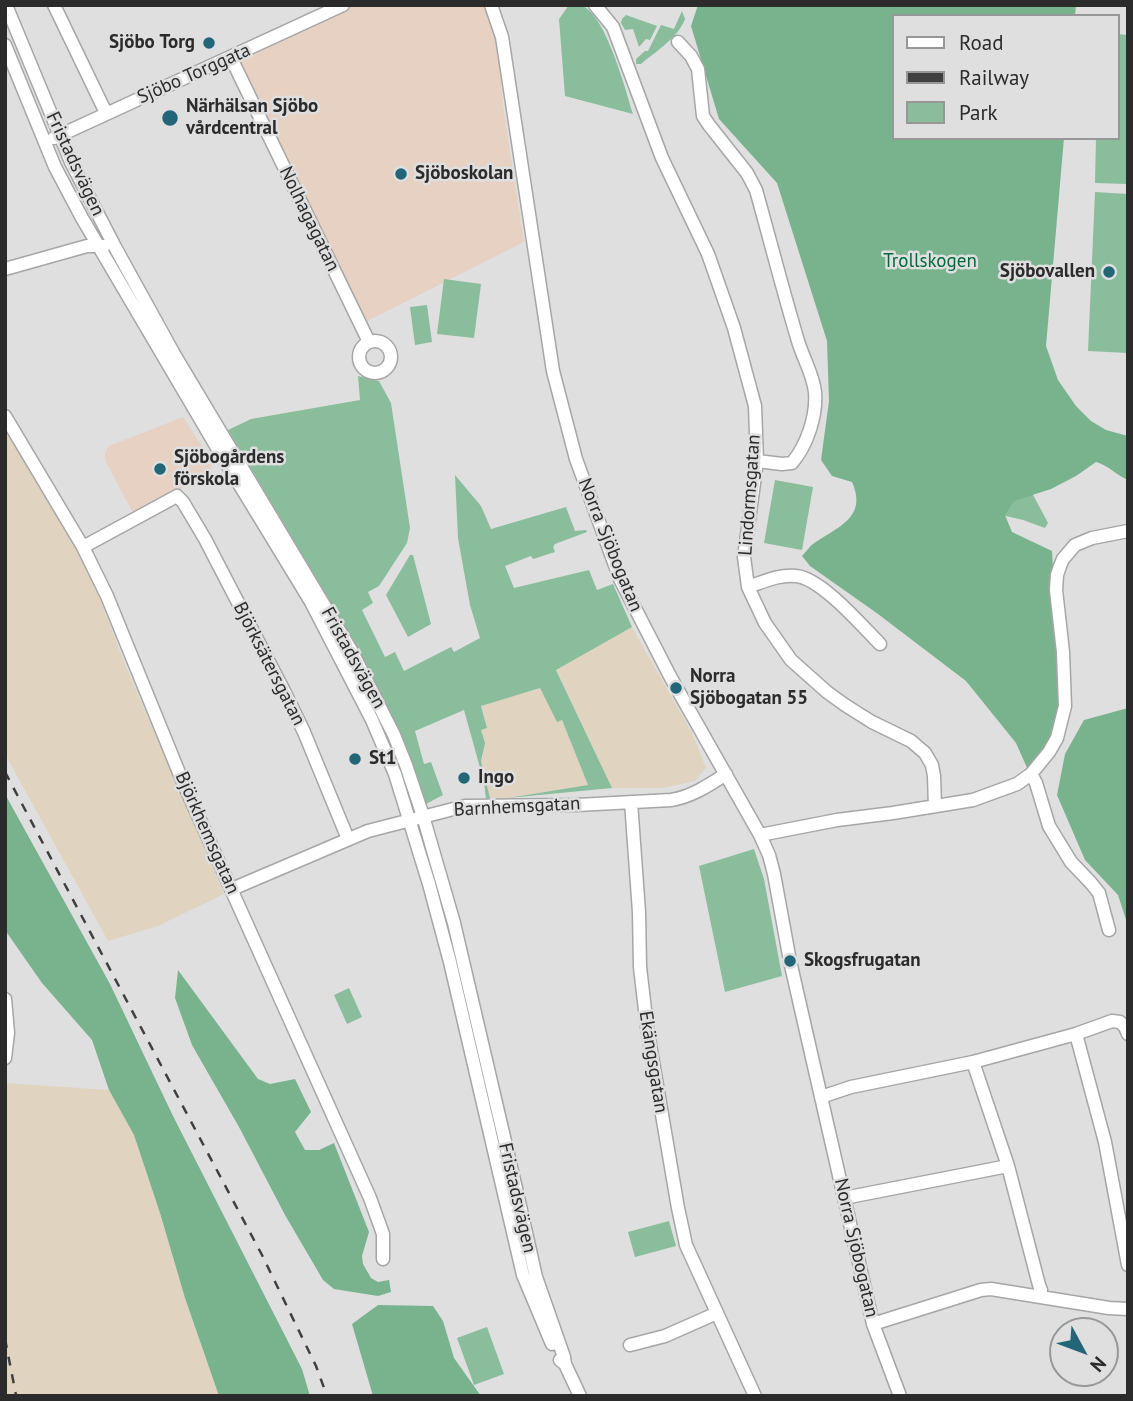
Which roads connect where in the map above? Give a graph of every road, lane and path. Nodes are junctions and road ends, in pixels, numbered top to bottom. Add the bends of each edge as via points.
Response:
1 (6, 5) edge
2 (54, 5) edge
3 (343, 5) edge
4 (491, 5) edge
5 (595, 5) edge
6 (678, 42) dead end
7 (5, 45) edge
8 (231, 58) junction
9 (106, 113) junction
10 (60, 135) junction
11 (45, 142) junction
12 (100, 246) junction
13 (115, 247) junction
14 (5, 269) edge
15 (369, 342) dead end
16 (5, 416) edge
17 (757, 461) junction
18 (1128, 531) edge
19 (83, 547) junction
20 (748, 587) junction
21 (880, 644) dead end
22 (726, 774) junction
23 (1031, 774) junction
24 (631, 802) junction
25 (935, 806) junction
26 (423, 816) junction
27 (409, 820) junction
28 (760, 835) junction
29 (348, 839) junction
30 (232, 889) junction
31 (1109, 930) dead end
32 (5, 999) edge
33 (1076, 1034) junction
34 (1128, 1034) edge
35 (5, 1058) edge
36 (973, 1062) junction
37 (821, 1097) junction
38 (1008, 1166) junction
39 (844, 1198) junction
40 (383, 1259) dead end
41 (1128, 1265) edge
42 (1039, 1296) junction
43 (1128, 1310) edge
44 (717, 1313) junction
45 (873, 1324) junction
46 (630, 1345) dead end
47 (565, 1364) junction
48 (580, 1396) edge
49 (755, 1396) edge
50 (900, 1396) edge

1 - 10 street, Fristadsvägen
2 - 9 street
3 - 8 street, Sjöbo Torggata
4 - 22 street, Norra Sjöbogatan via 502,37 553,371 576,459 620,579
5 - 17 street, Lindormsgatan via 613,27 662,158 708,254 755,406
6 - 17 street via 698,69 704,116 756,190 815,394 802,452 792,463
7 - 11 street, Fristadsvägen
8 - 9 street, Sjöbo Torggata
8 - 15 street, Nolhagagatan
9 - 10 street, Sjöbo Torggata
10 - 11 street, Sjöbo Torggata
10 - 13 street, Fristadsvägen
11 - 12 street, Fristadsvägen
12 - 13 street
12 - 14 street
12 - 27 street, Fristadsvägen via 342,659 391,763
13 - 26 street, Fristadsvägen via 351,650 394,735
16 - 19 street, Björkhemsgatan
17 - 20 street, Lindormsgatan via 744,557
18 - 23 street via 1075,545 1060,566 1056,590 1065,706 1057,738
19 - 29 street, Björksätersgatan via 177,496 183,502 304,732
19 - 30 street, Björkhemsgatan
20 - 21 street via 785,576 808,579 821,586
20 - 25 street, Lindormsgatan via 765,622 792,660 845,705 925,753 932,765
22 - 24 street, Barnhemsgatan via 681,799
22 - 28 street, Norra Sjöbogatan
23 - 25 street via 973,800
23 - 31 street via 1049,826 1069,859 1099,893
24 - 26 street, Barnhemsgatan via 466,806
24 - 44 street, Ekängsgatan via 640,967 656,1086 687,1245
25 - 28 street
26 - 27 street, Barnhemsgatan
26 - 47 street, Fristadsvägen via 454,923 528,1247
27 - 29 street, Barnhemsgatan
27 - 47 street, Fristadsvägen via 450,962 523,1275
28 - 37 street, Norra Sjöbogatan via 774,874
29 - 30 street, Barnhemsgatan
30 - 40 street, Björkhemsgatan via 369,1196 383,1234
32 - 35 street
33 - 34 street via 1112,1021 1120,1022
33 - 36 street
33 - 41 street via 1105,1142
36 - 37 street
36 - 38 street
37 - 39 street, Norra Sjöbogatan
38 - 39 street
38 - 42 street via 1040,1285
39 - 45 street, Norra Sjöbogatan
42 - 43 street
42 - 45 street via 981,1290
44 - 46 street via 665,1336
44 - 49 street, Ekängsgatan
45 - 50 street, Norra Sjöbogatan
47 - 48 street, Fristadsvägen

